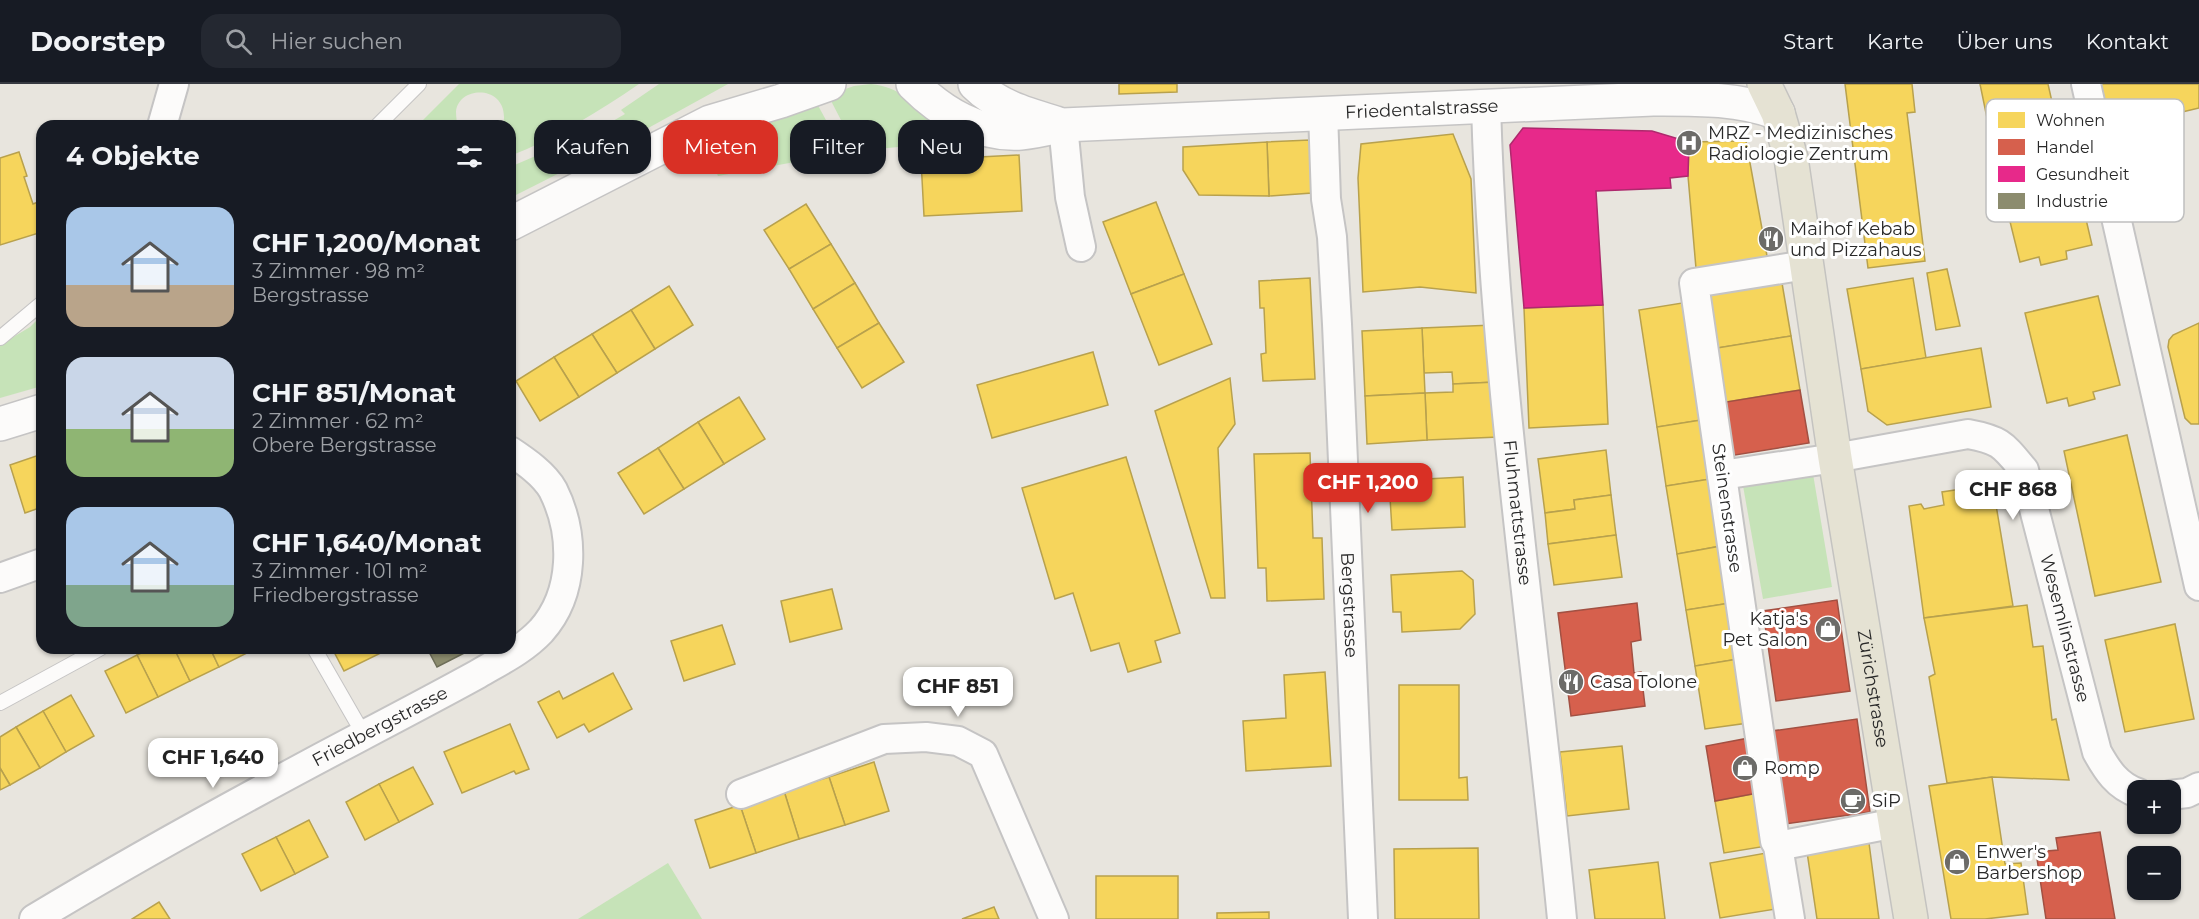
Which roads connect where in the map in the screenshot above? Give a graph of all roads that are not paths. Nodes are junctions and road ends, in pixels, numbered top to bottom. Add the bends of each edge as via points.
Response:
1 (174, 84) edge
2 (419, 84) edge
3 (757, 84) edge
4 (829, 84) edge
5 (913, 84) edge
6 (975, 84) edge
7 (2086, 84) edge
8 (1771, 98) edge
9 (2089, 99) edge
10 (1500, 105) junction
11 (1323, 112) junction
12 (164, 120) edge
13 (383, 120) edge
14 (712, 120) edge
15 (717, 120) edge
16 (1063, 125) junction
17 (663, 146) edge
18 (516, 221) edge
19 (2117, 222) edge
20 (1081, 247) dead end
21 (1806, 265) junction
22 (36, 308) edge
23 (0, 338) edge
24 (36, 413) edge
25 (0, 424) edge
26 (516, 455) edge
27 (1835, 458) junction
28 (1722, 475) junction
29 (36, 564) edge
30 (0, 578) edge
31 (2199, 586) edge
32 (516, 652) edge
33 (90, 654) edge
34 (317, 654) edge
35 (512, 654) edge
36 (0, 703) edge
37 (364, 735) junction
38 (2199, 787) edge
39 (2127, 788) edge
40 (741, 794) dead end
41 (2181, 794) edge
42 (1896, 823) junction
43 (1778, 846) junction
44 (34, 919) edge
45 (1054, 919) edge
46 (1363, 919) edge
47 (1562, 919) edge
48 (1790, 919) edge
49 (1911, 919) edge

1 - 12 street
2 - 13 lane
3 - 14 main road
4 - 15 main road
5 - 16 main road, Friedentalstrasse via 954,117 991,129 1021,133
6 - 16 main road, Friedentalstrasse via 1013,109
7 - 9 street
8 - 10 main road, Friedentalstrasse via 1745,103 1653,99
8 - 21 main road, Zürichstrasse via 1791,158
10 - 11 main road, Friedentalstrasse
10 - 47 street, Fluhmattstrasse via 1497,291 1518,525
11 - 16 main road, Friedentalstrasse
11 - 46 street, Bergstrasse via 1337,324
16 - 20 street via 1070,197
17 - 18 main road
19 - 31 street
21 - 27 main road, Zürichstrasse
21 - 28 street, Steinenstrasse via 1694,283
22 - 23 lane
24 - 25 main road
26 - 32 street, Friedbergstrasse via 529,463 552,489 567,533 569,555 559,602 543,628
27 - 28 street
27 - 39 street, Wesemlinstrasse via 1968,434 2005,446 2024,470 2097,752 2109,774
27 - 42 main road, Zürichstrasse
28 - 43 street, Steinenstrasse
29 - 30 street
33 - 36 lane
34 - 37 lane
35 - 37 street, Friedbergstrasse
37 - 44 street, Friedbergstrasse via 255,792
38 - 41 street
40 - 45 street via 884,739 926,737 958,741 983,753
42 - 43 street
42 - 49 main road, Zürichstrasse
43 - 48 street, Steinenstrasse

